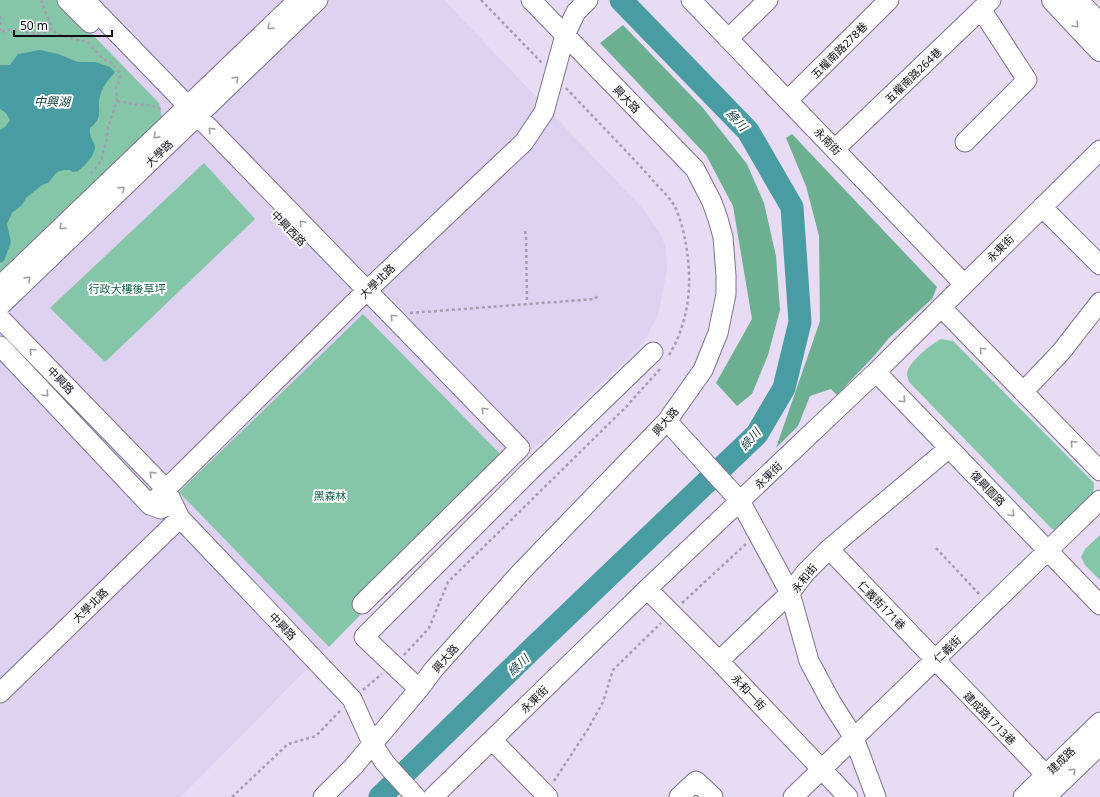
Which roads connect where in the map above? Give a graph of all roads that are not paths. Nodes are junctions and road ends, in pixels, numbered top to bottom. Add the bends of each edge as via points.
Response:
1 (67, 0) edge
2 (85, 0) edge
3 (298, 0) edge
4 (318, 0) edge
5 (531, 0) edge
6 (588, 0) edge
7 (691, 0) edge
8 (768, 0) edge
9 (890, 0) edge
10 (1053, 0) edge
11 (1076, 0) edge
12 (986, 5) edge
13 (1100, 25) edge
14 (565, 35) junction
15 (728, 39) junction
16 (1100, 50) edge
17 (788, 100) junction
18 (184, 117) junction
19 (965, 142) dead end
20 (835, 149) junction
21 (1100, 150) edge
22 (1042, 207) junction
23 (1100, 265) edge
24 (964, 284) junction
25 (0, 286) edge
26 (363, 295) junction
27 (1100, 302) edge
28 (0, 306) edge
29 (942, 307) junction
30 (0, 318) edge
31 (0, 346) edge
32 (660, 359) road end
33 (876, 372) junction
34 (1023, 392) junction
35 (667, 422) junction
36 (948, 448) junction
37 (516, 452) junction
38 (1100, 471) edge
39 (166, 489) junction
40 (735, 495) junction
41 (1100, 500) edge
42 (150, 505) junction
43 (180, 518) junction
44 (829, 549) junction
45 (1048, 551) junction
46 (647, 589) junction
47 (790, 593) junction
48 (362, 604) dead end
49 (1100, 605) edge
50 (935, 660) junction
51 (720, 661) junction
52 (419, 689) junction
53 (0, 693) edge
54 (1100, 722) edge
55 (854, 738) junction
56 (492, 740) junction
57 (372, 743) junction
58 (1100, 745) edge
59 (822, 770) junction
60 (1046, 775) junction
61 (414, 795) edge
62 (547, 796) edge
63 (322, 797) edge
64 (433, 797) edge
65 (679, 797) edge
66 (713, 797) edge
67 (793, 797) edge
68 (848, 797) edge
69 (876, 797) edge
70 (1023, 797) edge
71 (1046, 797) edge

1 - 18 street, 中興西路
2 - 18 street, 中興西路
3 -> 18 street, 大學路
18 -> 4 street, 大學路
5 - 14 street, 興大路
6 - 14 street, 大學北路 via 576,12
7 - 15 street, 永南街
8 - 15 street
9 - 17 street, 五權南路278巷
10 -> 16 main road
11 - 13 main road
12 - 19 street via 1027,80
12 - 20 street, 五權南路264巷
14 - 26 street, 大學北路 via 544,112 524,142
14 - 35 street, 興大路 via 695,169 712,202 720,225 726,275 724,308 718,333 703,370
15 - 17 street, 永南街
17 - 20 street, 永南街
18 -> 25 street, 大學路
18 - 26 street, 中興西路
28 -> 18 street, 大學路
20 - 24 street, 永南街
21 - 22 street, 永東街
22 - 23 street
22 - 24 street, 永東街
24 - 29 street, 永東街
26 - 37 street, 中興西路
37 -> 26 street, 中興西路 via 391,315
26 - 39 street, 大學北路
27 - 34 street via 1061,352
29 - 33 street, 永東街
34 -> 29 street
39 -> 30 street, 中興路
31 -> 42 street, 中興路
32 - 52 street via 532,469 364,637
33 -> 36 street, 復興園路
33 - 40 street, 永東街
38 -> 34 street
35 - 40 street
35 - 52 street, 興大路 via 520,573
36 - 44 street, 永和街
36 -> 45 street, 復興園路
37 - 48 street
39 - 42 street, 大學北路
39 - 43 street, 中興路
40 - 46 street, 永東街
40 - 47 street
41 - 45 street, 仁義街
42 - 43 street, 中興路
43 - 53 street, 大學北路
43 - 57 street, 中興路 via 352,699
44 - 47 street, 永和街 via 805,573
44 - 50 street, 仁義街171巷
45 - 49 street, 復興園路
45 - 50 street, 仁義街
46 - 51 street, 永和一街
46 - 56 street, 永東街
47 - 51 street
47 - 55 street, 永和街 via 809,661
50 - 55 street, 仁義街
50 - 60 street, 建成路1713巷
51 - 59 street, 永和一街
52 - 57 street, 興大路
54 - 60 street, 建成路
55 - 59 street, 仁義街
55 - 69 street, 永和街
56 - 62 street
56 - 64 street, 永東街
57 - 61 street, 中興路 via 388,768
57 - 63 street, 興大路 via 353,767
71 -> 58 street, 建成路
59 - 67 street, 仁義街
59 - 68 street, 永和一街
60 - 70 street, 建成路
65 - 66 street via 696,781

